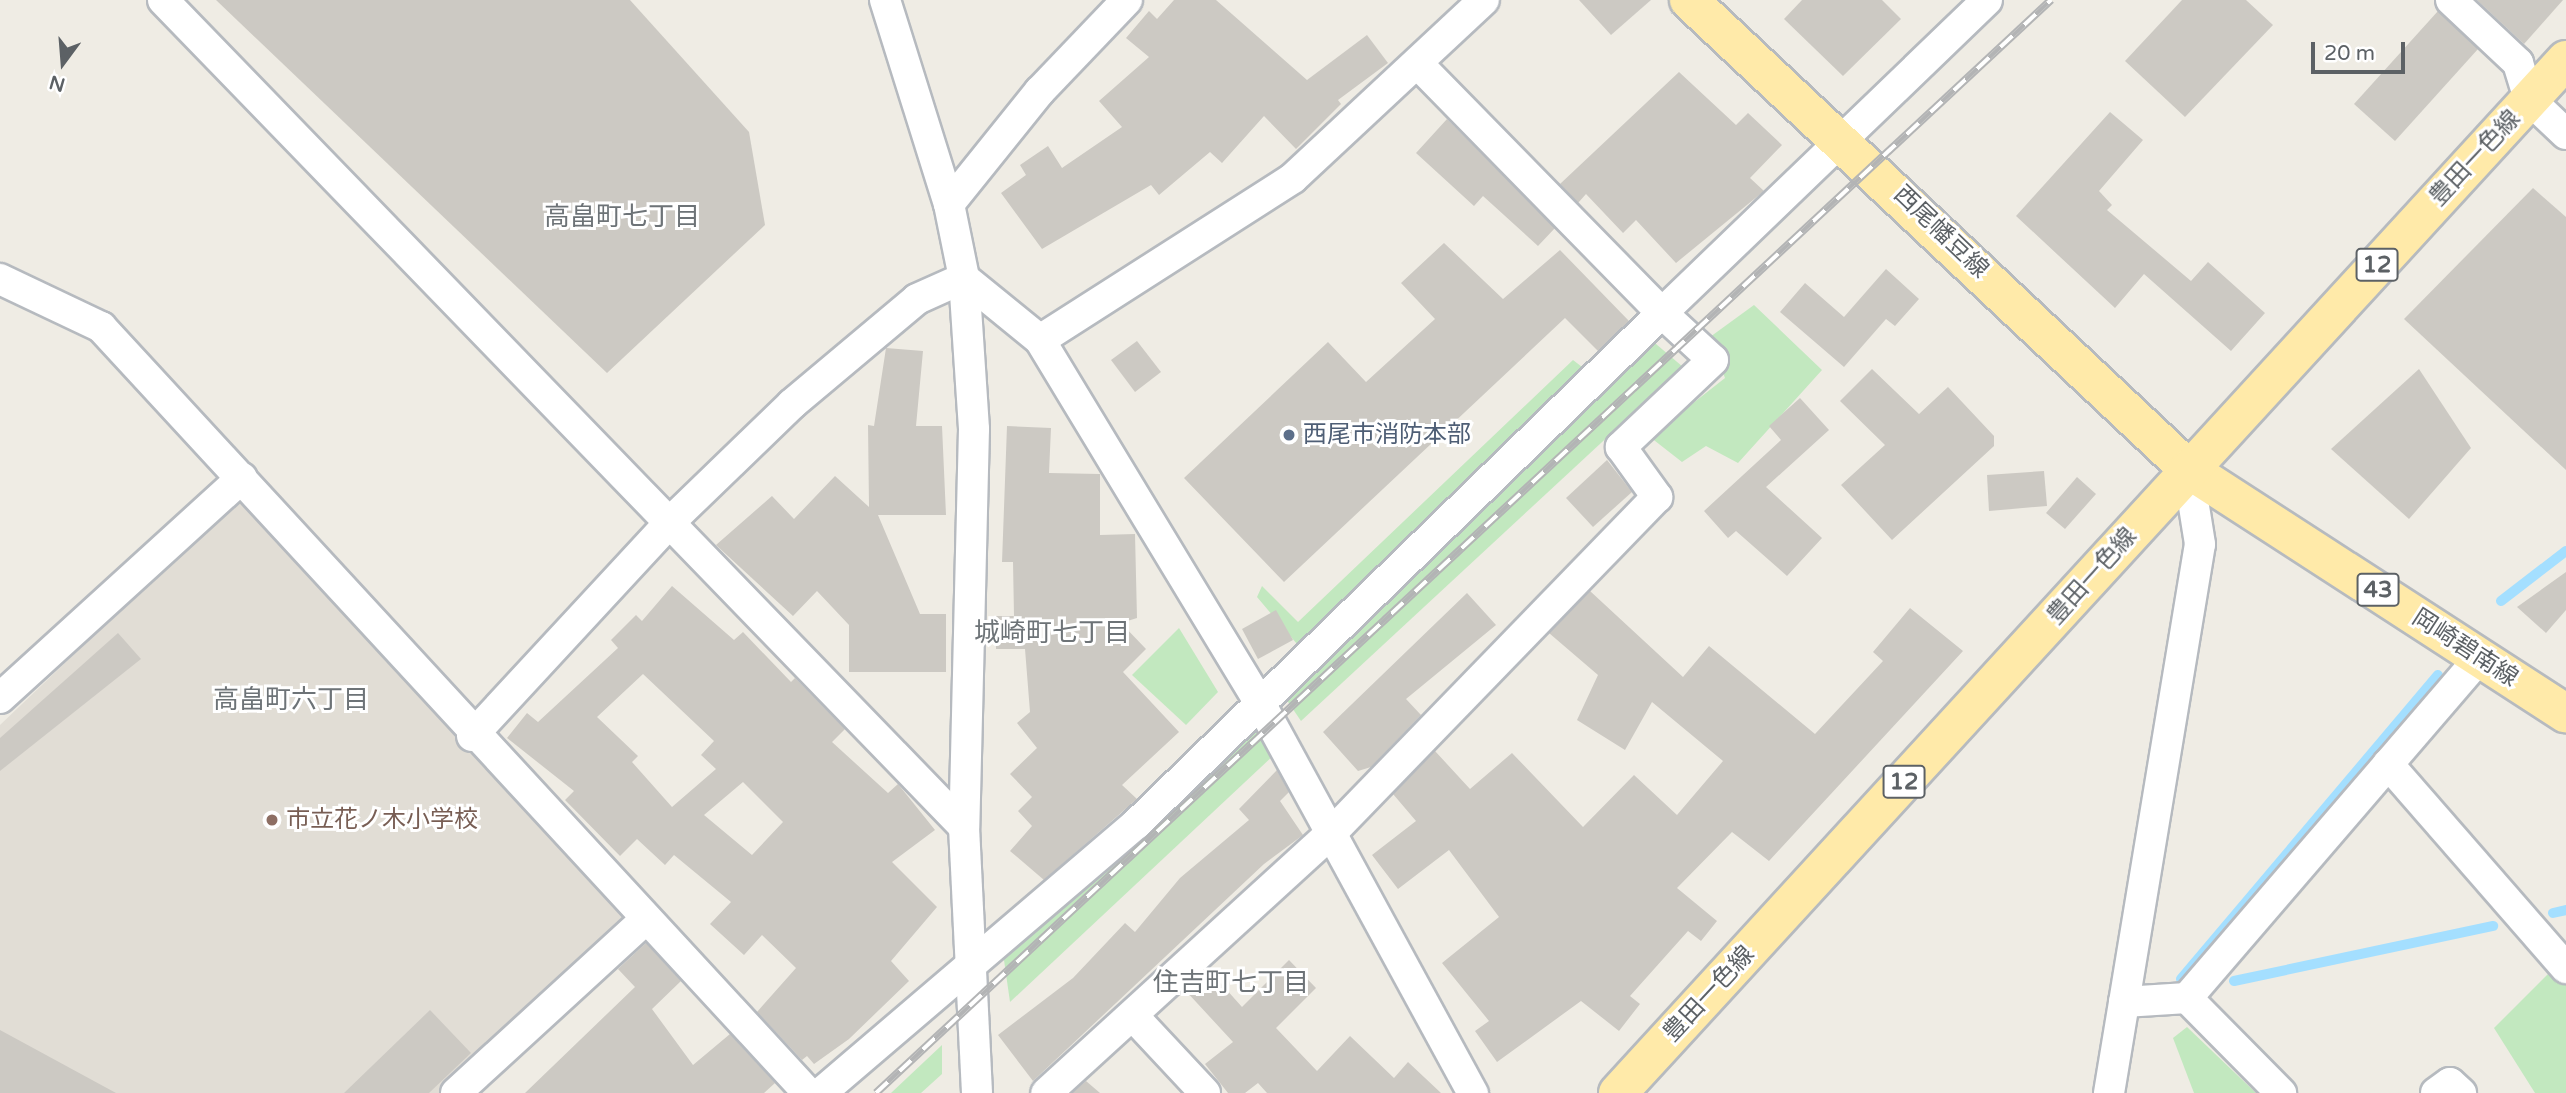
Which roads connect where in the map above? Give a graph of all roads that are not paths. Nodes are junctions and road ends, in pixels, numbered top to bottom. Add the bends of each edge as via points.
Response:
1 (163, 0) edge
2 (885, 0) edge
3 (1127, 0) edge
4 (1484, 0) edge
5 (1689, 0) edge
6 (1987, 0) edge
7 (2451, 0) edge
8 (2566, 60) edge
9 (1418, 64) junction
10 (2529, 99) junction
11 (2566, 134) edge
12 (1840, 135) junction
13 (949, 204) junction
14 (964, 278) junction
15 (0, 279) edge
16 (1662, 313) junction
17 (1040, 340) junction
18 (2188, 469) junction
19 (242, 478) junction
20 (671, 521) junction
21 (2479, 658) junction
22 (0, 698) edge
23 (1259, 701) junction
24 (2566, 714) edge
25 (472, 736) junction
26 (2388, 764) junction
27 (964, 827) junction
28 (1329, 835) junction
29 (646, 919) junction
30 (975, 962) junction
31 (2566, 968) edge
32 (2187, 998) junction
33 (2124, 1002) junction
34 (1134, 1017) junction
35 (456, 1093) edge
36 (808, 1093) edge
37 (821, 1093) edge
38 (977, 1093) edge
39 (1046, 1093) edge
40 (1205, 1093) edge
41 (1473, 1093) edge
42 (1618, 1093) edge
43 (2109, 1093) edge
44 (2281, 1093) edge
45 (2437, 1093) edge
46 (2461, 1093) edge

1 - 20 street
2 - 13 street
3 - 13 street via 1040,91
4 - 9 street
5 - 12 main road, 西尾幡豆線
6 - 12 street
7 - 10 street via 2518,63
8 - 10 main road, 豊田一色線 / 12
9 - 16 street
9 - 17 street via 1293,178
10 - 11 street
10 - 18 main road, 豊田一色線 / 12
12 - 16 street
12 - 18 main road, 西尾幡豆線
13 - 14 street
14 - 17 street
14 - 20 street via 916,299 792,404
14 - 27 street via 974,429
15 - 19 street via 101,327
16 - 23 street
16 - 28 street via 1713,360 1621,447 1657,497
17 - 23 street
18 - 21 main road, 岡崎碧南線 / 43
18 - 33 street via 2200,544
18 - 42 main road, 豊田一色線 / 12
19 - 22 street
19 - 25 street
20 - 25 street
20 - 27 street
21 - 24 main road, 岡崎碧南線 / 43
21 - 26 street
23 - 28 street
23 - 30 street via 1136,824
25 - 29 street
26 - 31 street
26 - 32 street
27 - 30 street
28 - 34 street
28 - 41 street
29 - 35 street
29 - 36 street
30 - 37 street
30 - 38 street
32 - 33 street
32 - 44 street
33 - 43 street
34 - 39 street
34 - 40 street
45 - 46 street via 2450,1083

